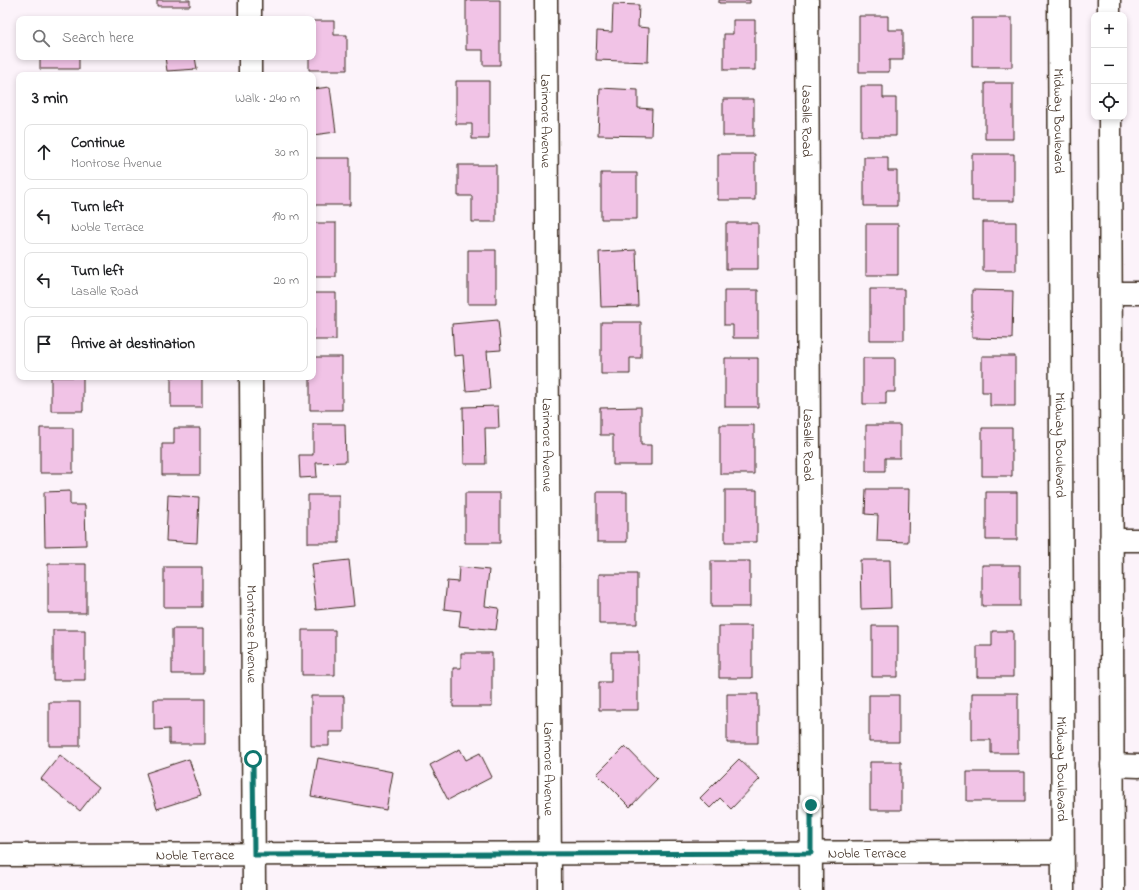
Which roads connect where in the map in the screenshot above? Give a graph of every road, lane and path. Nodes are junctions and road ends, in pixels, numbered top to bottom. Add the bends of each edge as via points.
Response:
1 (250, 0) edge
2 (546, 0) edge
3 (807, 0) edge
4 (1059, 0) edge
5 (1109, 0) edge
6 (1110, 12) edge
7 (250, 16) edge
8 (250, 60) edge
9 (250, 72) edge
10 (1110, 120) edge
11 (1110, 293) junction
12 (1139, 293) edge
13 (251, 380) edge
14 (1111, 540) junction
15 (1139, 540) edge
16 (1112, 765) junction
17 (1139, 766) edge
18 (1062, 852) junction
19 (811, 853) junction
20 (550, 854) junction
21 (0, 855) edge
22 (254, 855) junction
23 (254, 890) edge
24 (550, 890) edge
25 (811, 890) edge
26 (1063, 890) edge
27 (1113, 890) edge

1 - 7 street
2 - 20 street, Larimore Avenue
3 - 19 street, Lasalle Road
4 - 18 street, Midway Boulevard
5 - 6 street
8 - 9 street
10 - 11 street
11 - 12 street
11 - 14 street
13 - 22 street, Montrose Avenue
14 - 15 street
14 - 16 street
16 - 17 street
16 - 27 street
18 - 19 street, Noble Terrace
18 - 26 street, Midway Boulevard
19 - 20 street, Noble Terrace
19 - 25 street, Lasalle Road
20 - 22 street, Noble Terrace
20 - 24 street, Larimore Avenue
21 - 22 street, Noble Terrace
22 - 23 street, Montrose Avenue

